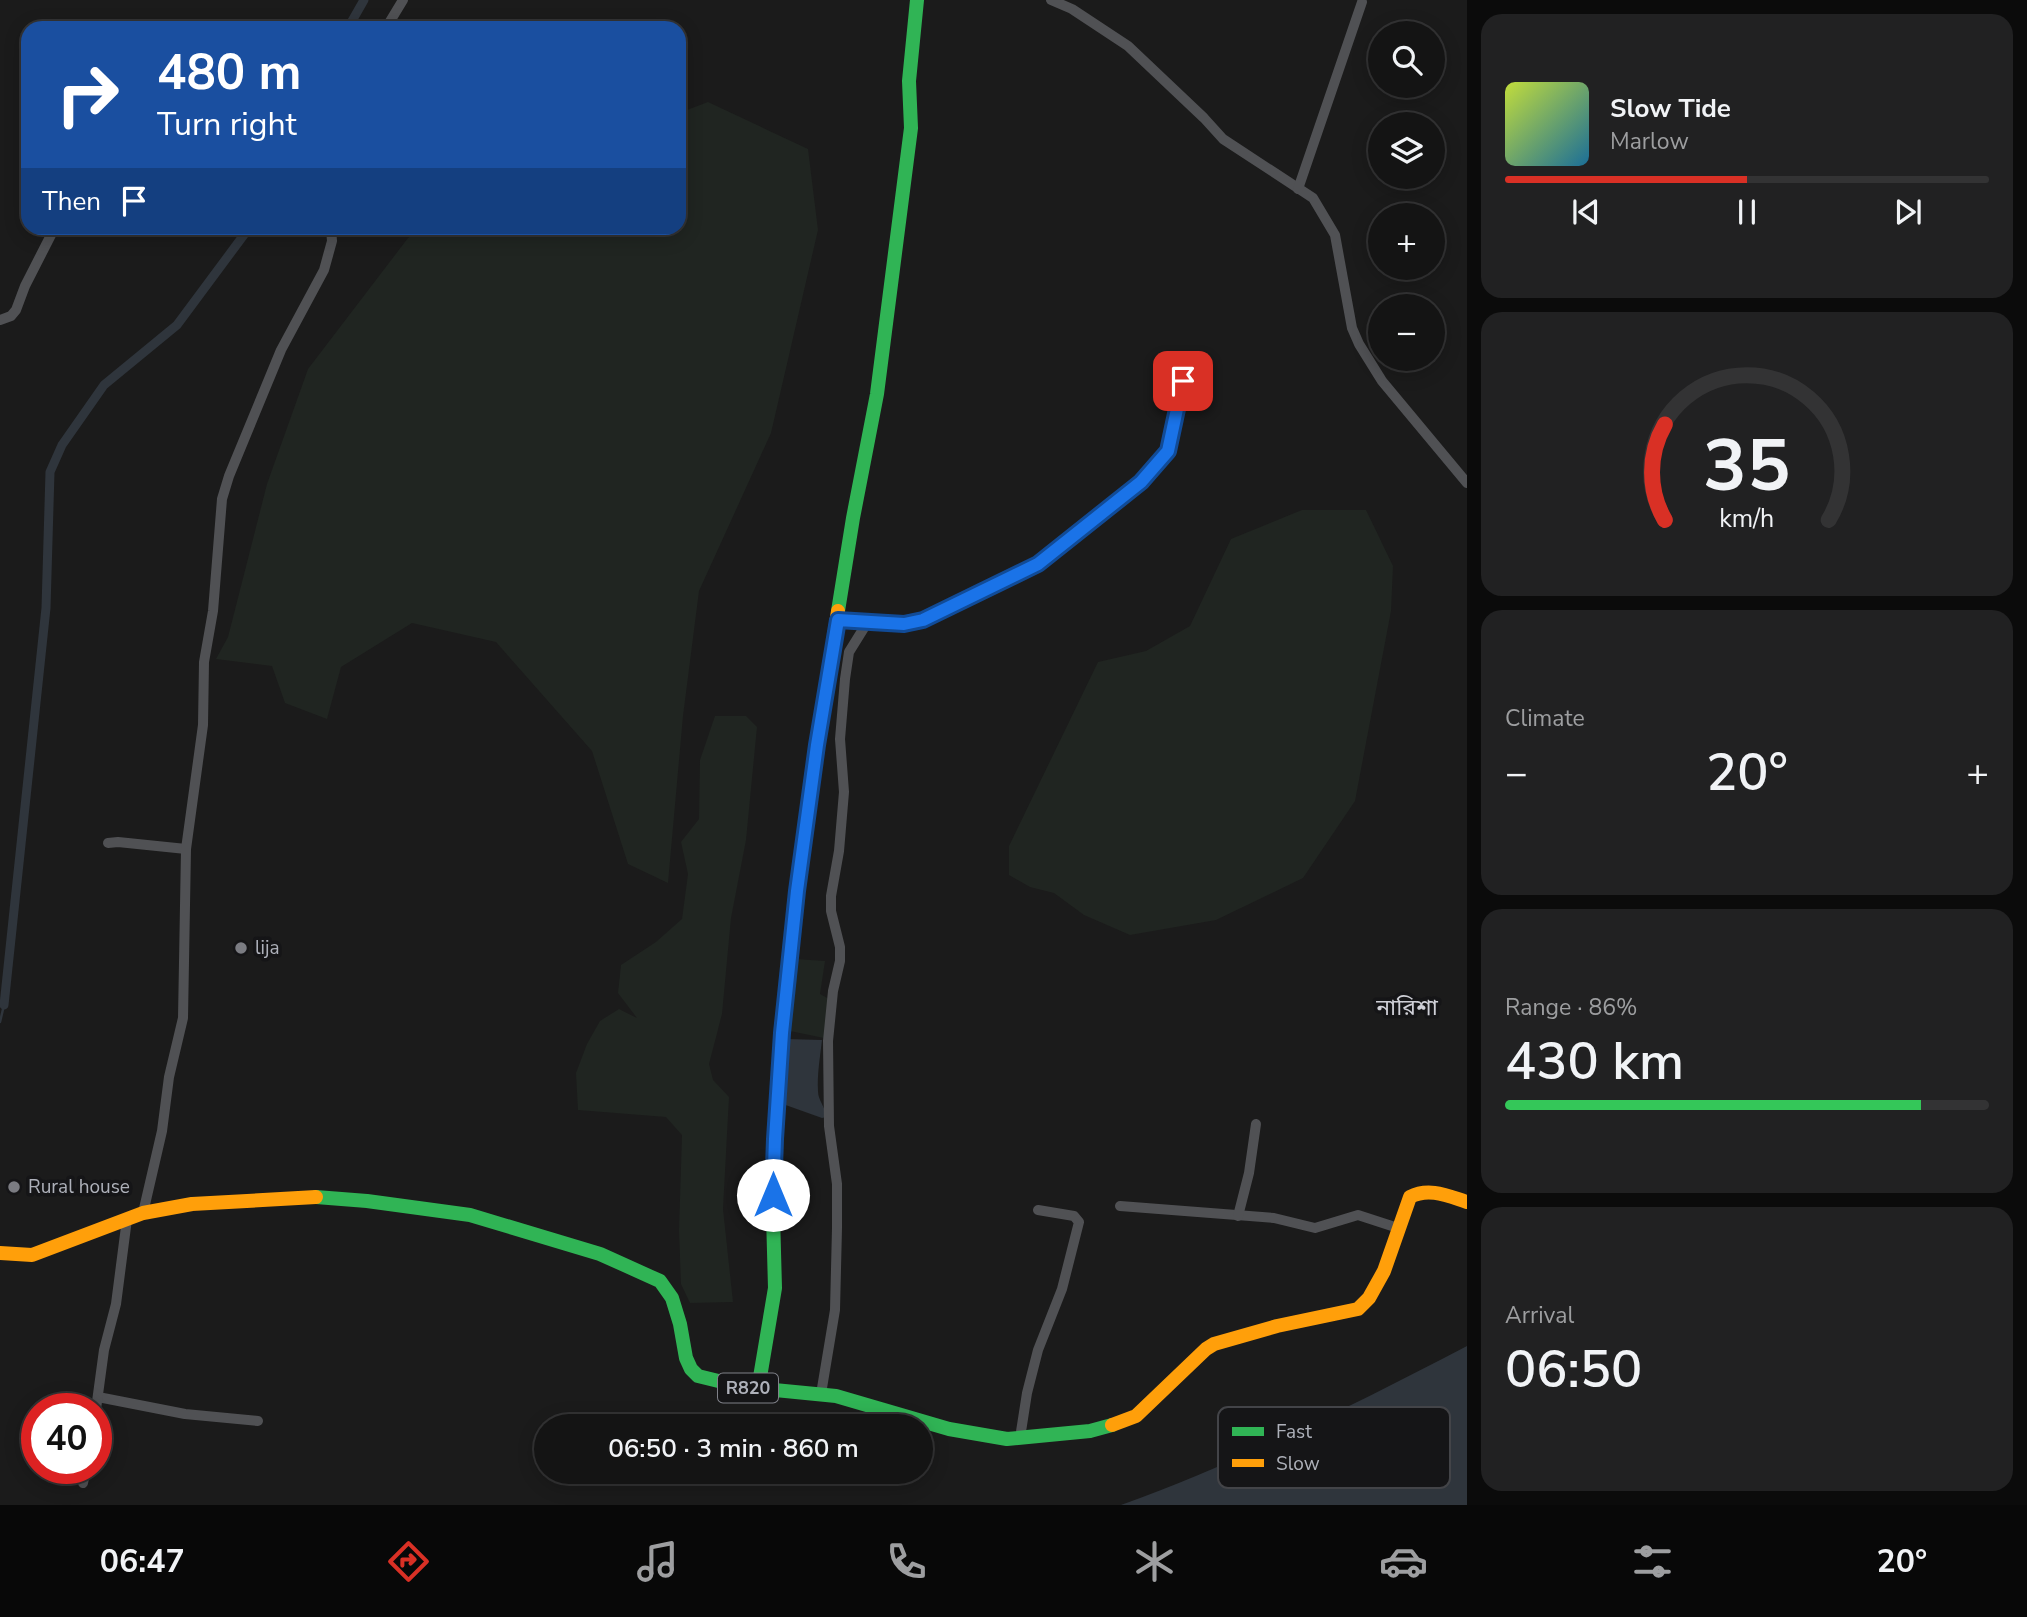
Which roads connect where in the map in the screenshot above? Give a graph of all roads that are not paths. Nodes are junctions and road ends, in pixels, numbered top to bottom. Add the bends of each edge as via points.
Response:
1 (403, 0) edge
2 (917, 0) edge
3 (1051, 0) edge
4 (1362, 2) dead end
5 (390, 21) edge
6 (1298, 189) junction
7 (51, 235) dead end
8 (332, 235) edge
9 (0, 320) edge
10 (1183, 381) dead end
11 (1467, 483) edge
12 (838, 620) junction
13 (867, 623) junction
14 (108, 843) dead end
15 (186, 849) junction
16 (1256, 1124) dead end
17 (1467, 1202) edge
18 (1120, 1206) dead end
19 (1038, 1210) dead end
20 (143, 1213) junction
21 (1238, 1216) junction
22 (127, 1219) junction
23 (1398, 1228) junction
24 (0, 1253) edge
25 (758, 1389) junction
26 (99, 1393) edge
27 (821, 1394) junction
28 (112, 1400) edge
29 (257, 1421) dead end
30 (1020, 1438) junction

1 - 5 street
2 - 12 main road via 909,81 911,128 877,394
3 - 6 street via 1128,46 1223,139
4 - 6 street
6 - 11 street via 1313,198 1335,235 1359,344 1382,380
7 - 9 street via 16,310
8 - 15 street via 324,270 281,350 222,499 204,662 203,725
10 - 13 street via 1168,451 1141,482 1038,564 923,620
12 - 13 street
12 - 25 main road via 797,891 782,1033 772,1178 775,1288
13 - 27 street via 849,652 840,738 844,792 831,911 840,961 828,1041 829,1126 837,1184 835,1310
14 - 15 street
15 - 20 street via 183,1018
16 - 21 street
17 - 23 main road, R820 via 1420,1192 1410,1197
18 - 21 street
19 - 30 street via 1074,1216 1079,1222 1062,1289 1035,1360
20 - 22 main road, R820
20 - 25 main road, R820 via 192,1204 315,1197 471,1215 600,1254 660,1281 672,1298 691,1369 698,1376
21 - 23 street via 1274,1218 1315,1228 1358,1215
22 - 24 main road, R820 via 32,1255
22 - 26 street
23 - 30 main road, R820 via 1383,1274 1358,1309 1214,1344 1136,1416 1108,1427
25 - 27 main road, R820
27 - 30 main road, R820 via 949,1429
28 - 29 street via 185,1414

